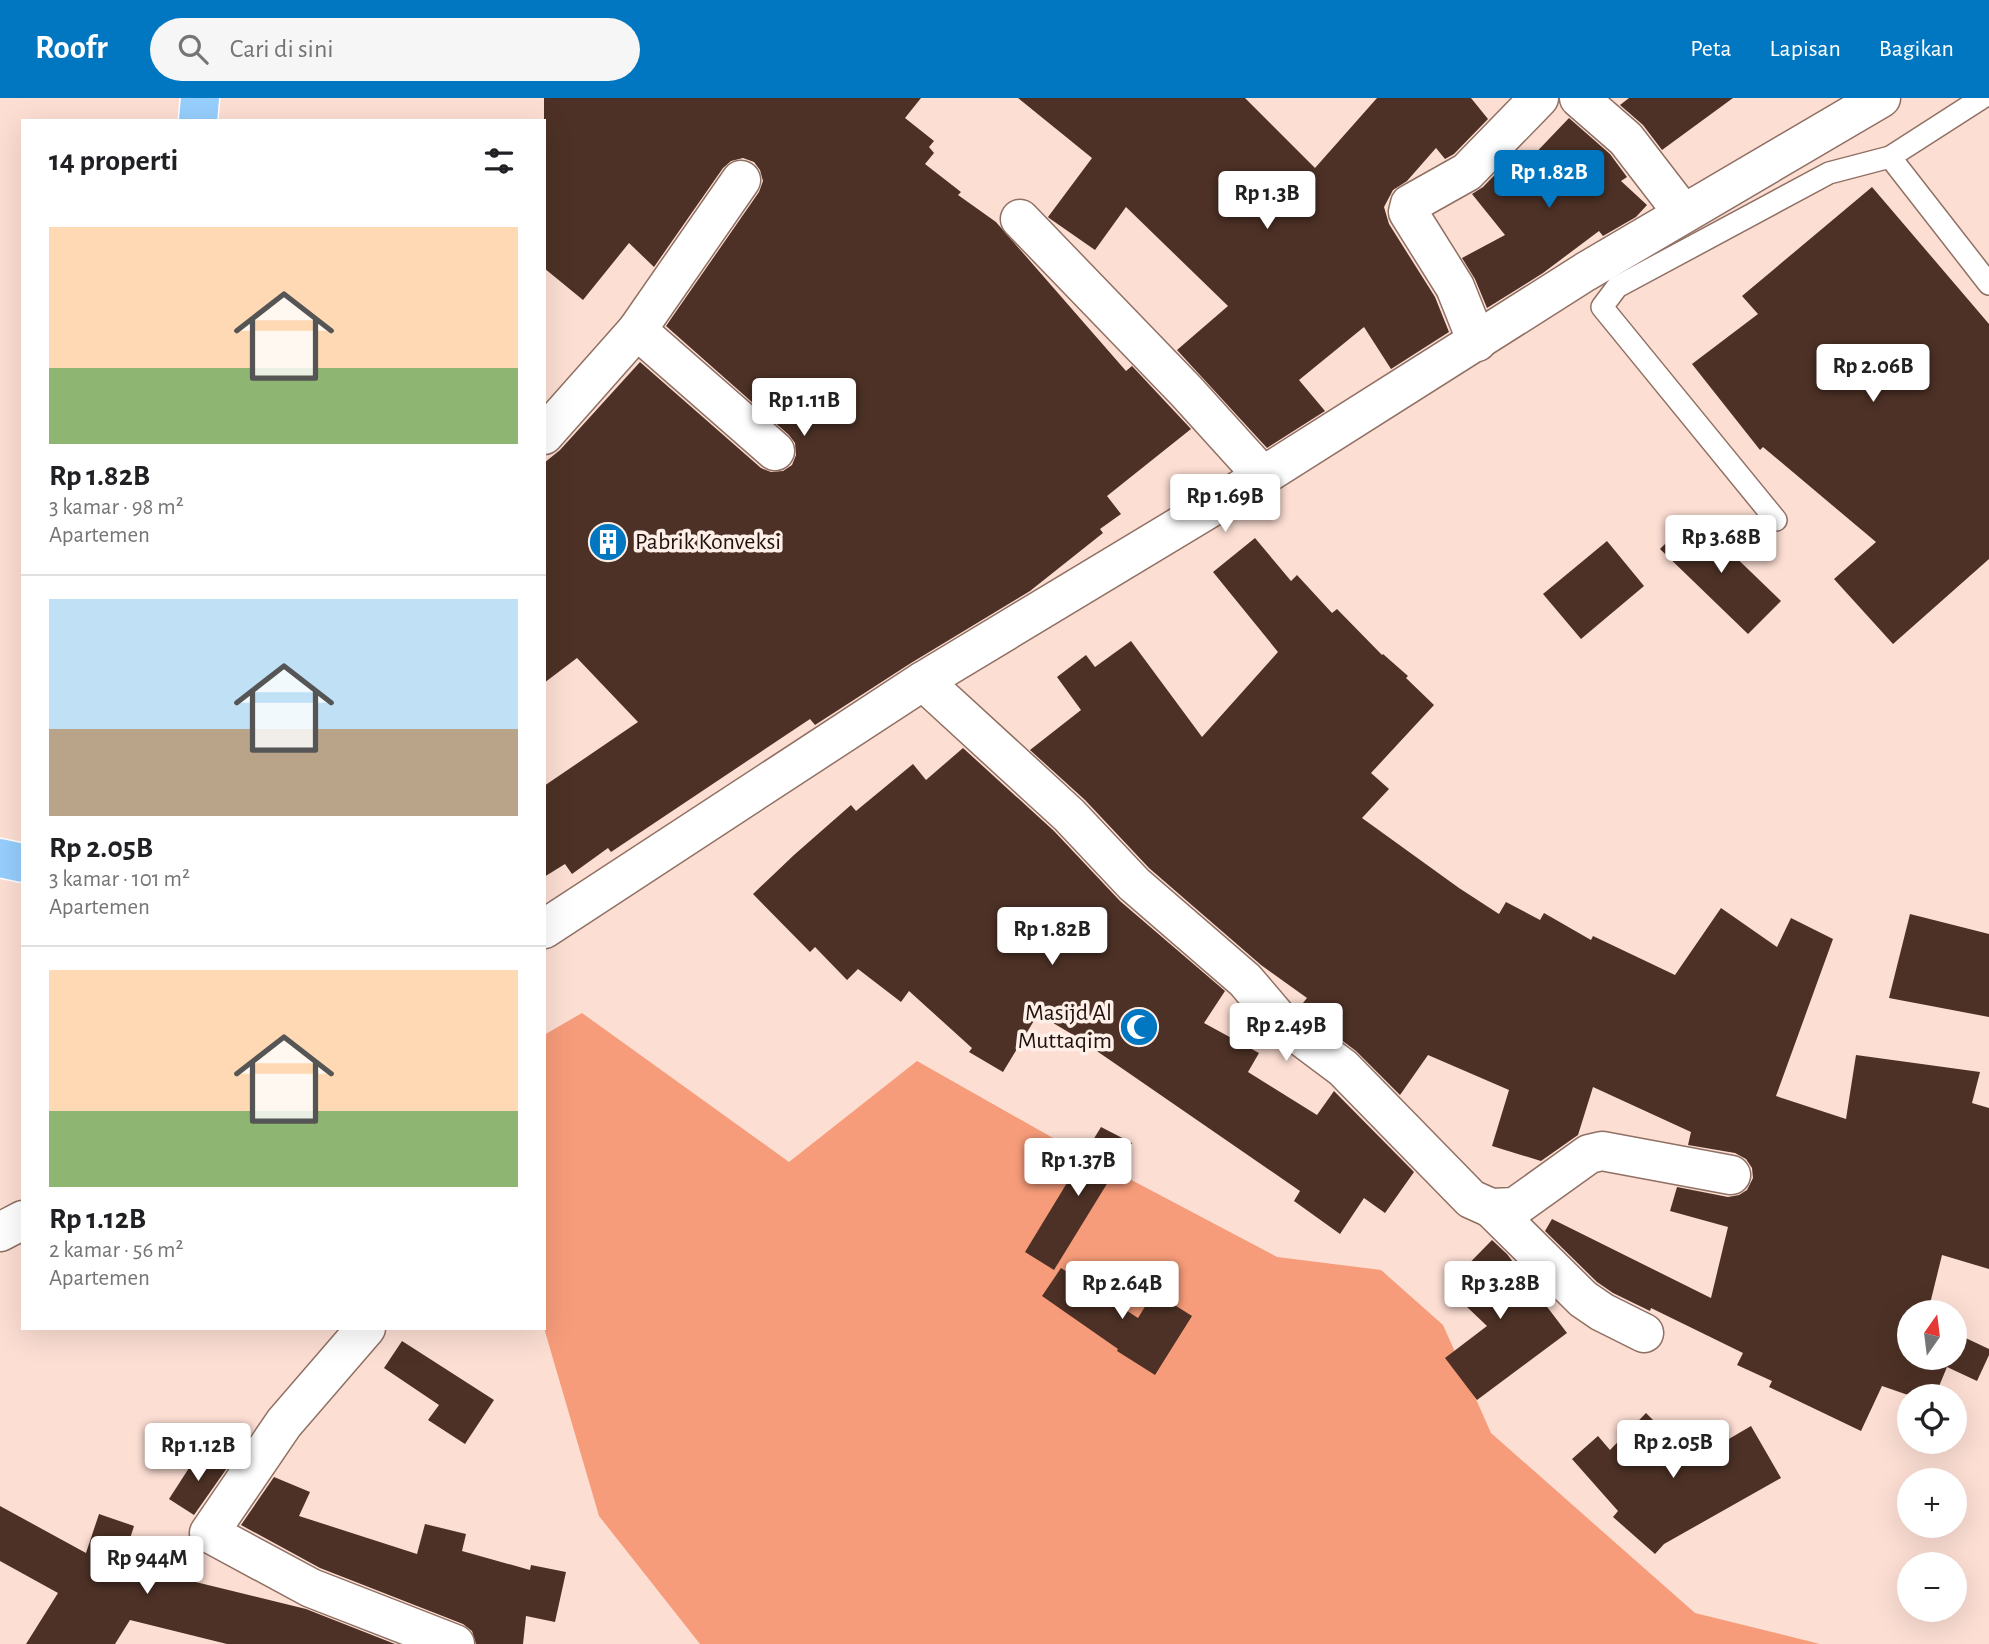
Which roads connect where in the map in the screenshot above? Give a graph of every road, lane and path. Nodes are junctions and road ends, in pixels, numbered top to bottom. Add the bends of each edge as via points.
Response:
1 (200, 98) edge
2 (1539, 98) edge
3 (1579, 98) edge
4 (1881, 98) edge
5 (1982, 98) edge
6 (198, 119) edge
7 (1890, 157) junction
8 (741, 180) dead end
9 (1683, 213) junction
10 (1020, 219) dead end
11 (1989, 284) edge
12 (637, 330) junction
13 (1477, 342) junction
14 (546, 433) edge
15 (775, 451) dead end
16 (1263, 476) junction
17 (1776, 520) dead end
18 (923, 681) junction
19 (0, 858) edge
20 (21, 863) edge
21 (546, 928) edge
22 (1731, 1175) dead end
23 (1491, 1208) junction
24 (21, 1221) edge
25 (0, 1232) edge
26 (364, 1330) edge
27 (1644, 1333) dead end
28 (455, 1644) edge

1 - 6 main road
2 - 13 street via 1467,172 1410,204 1408,212 1455,287
3 - 9 street via 1626,139
4 - 9 street
5 - 7 lane
7 - 11 lane
7 - 17 lane via 1829,173 1617,287 1602,307
8 - 12 street
9 - 13 street
10 - 16 street
12 - 14 street
12 - 15 street
13 - 16 street
16 - 18 street
18 - 21 street
18 - 23 street via 1069,815 1134,884 1245,980 1280,1021 1343,1068 1471,1199
19 - 20 main road
22 - 23 street via 1602,1151 1589,1154 1515,1207
23 - 27 street via 1583,1299
24 - 25 street
26 - 28 street via 284,1423 209,1533 311,1588

